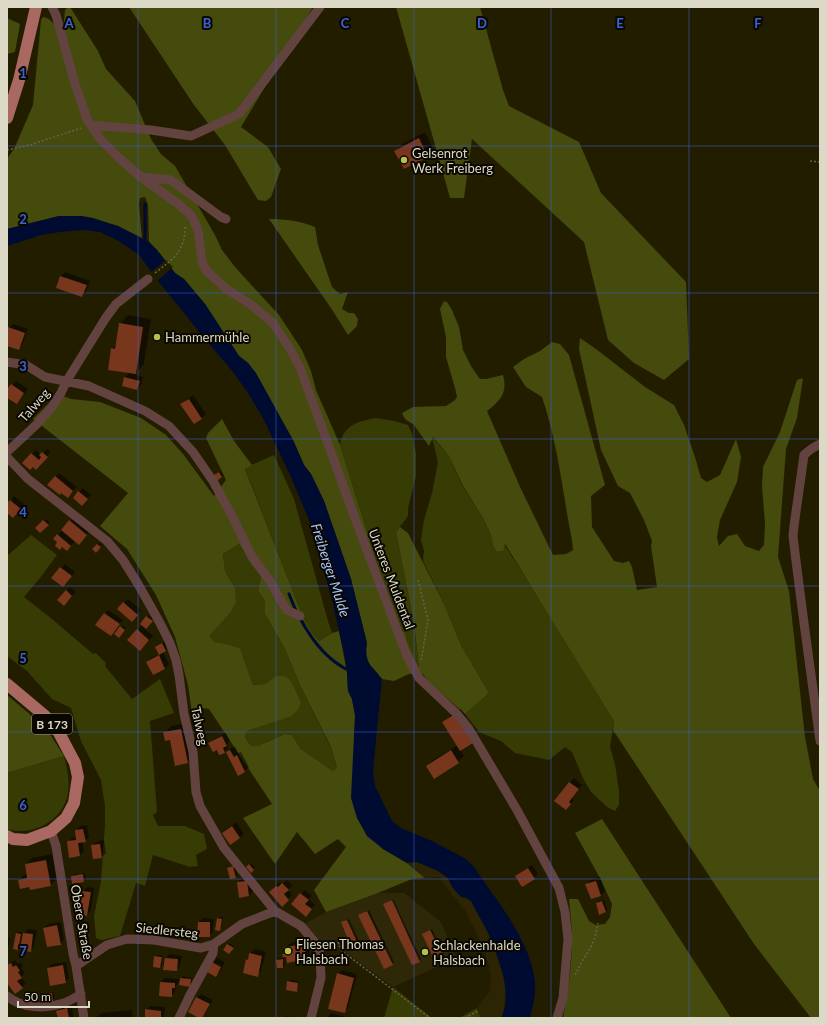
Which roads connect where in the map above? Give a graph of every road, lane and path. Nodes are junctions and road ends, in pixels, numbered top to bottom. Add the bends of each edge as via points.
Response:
1 (36, 7) edge
2 (52, 7) edge
3 (320, 7) edge
4 (7, 118) edge
5 (91, 126) junction
6 (7, 150) edge
7 (810, 161) dead end
8 (820, 162) edge
9 (142, 177) junction
10 (226, 219) dead end
11 (185, 223) dead end
12 (148, 278) joint
13 (7, 362) edge
14 (66, 382) junction
15 (820, 444) edge
16 (7, 452) edge
17 (7, 457) edge
18 (418, 580) dead end
19 (297, 614) dead end
20 (419, 678) junction
21 (7, 684) edge
22 (820, 741) edge
23 (51, 831) junction
24 (7, 836) edge
25 (274, 911) junction
26 (598, 922) dead end
27 (338, 942) dead end
28 (214, 944) junction
29 (76, 966) junction
30 (573, 978) dead end
31 (81, 994) junction
32 (7, 996) edge
33 (478, 1011) dead end
34 (84, 1018) edge
35 (179, 1018) edge
36 (311, 1018) edge
37 (430, 1018) edge
38 (465, 1018) edge
39 (557, 1018) edge

1 - 4 main road via 19,80
2 - 5 street, Unteres Muldental via 75,84
3 - 5 street via 239,114 191,136
5 - 6 path
5 - 9 street, Unteres Muldental via 100,139
7 - 8 path
9 - 10 street via 171,180 221,218
9 - 20 street, Unteres Muldental via 191,215 198,230 202,262 206,270 225,288 272,322 289,347 300,368 407,656
11 - 12 path via 185,235 179,252 169,263
12 - 14 street, Talweg via 116,304
13 - 14 street via 26,365 45,377
14 - 16 street, Talweg via 61,393 37,424
14 - 19 street via 89,386 145,411 169,426 193,452 213,482 252,557 287,610
15 - 22 street via 804,455 793,536
17 - 25 street, Talweg via 28,479 107,541 138,584 160,623 176,660 200,806 224,848
18 - 20 path via 428,620
20 - 39 street, Unteres Muldental via 469,729 559,888 568,939 563,998
21 - 23 main road, B 173 / B 173 via 44,715 58,731 75,763 78,777 74,803 66,818
23 - 24 main road, B 173 / B 173 via 27,840
23 - 29 street, Obere Straße via 56,846
25 - 28 street, Siedlersteg via 242,924
25 - 36 street, Talweg via 300,926 317,945 321,978
26 - 30 path via 591,947
27 - 37 path via 342,951
28 - 29 street, Siedlersteg via 201,948 154,940 127,939 107,945
28 - 35 street, Siedlersteg via 213,953
29 - 31 street, Obere Straße
31 - 32 street via 65,1003 50,1006 29,1006 12,1001
31 - 34 street, Obere Straße
33 - 38 path

